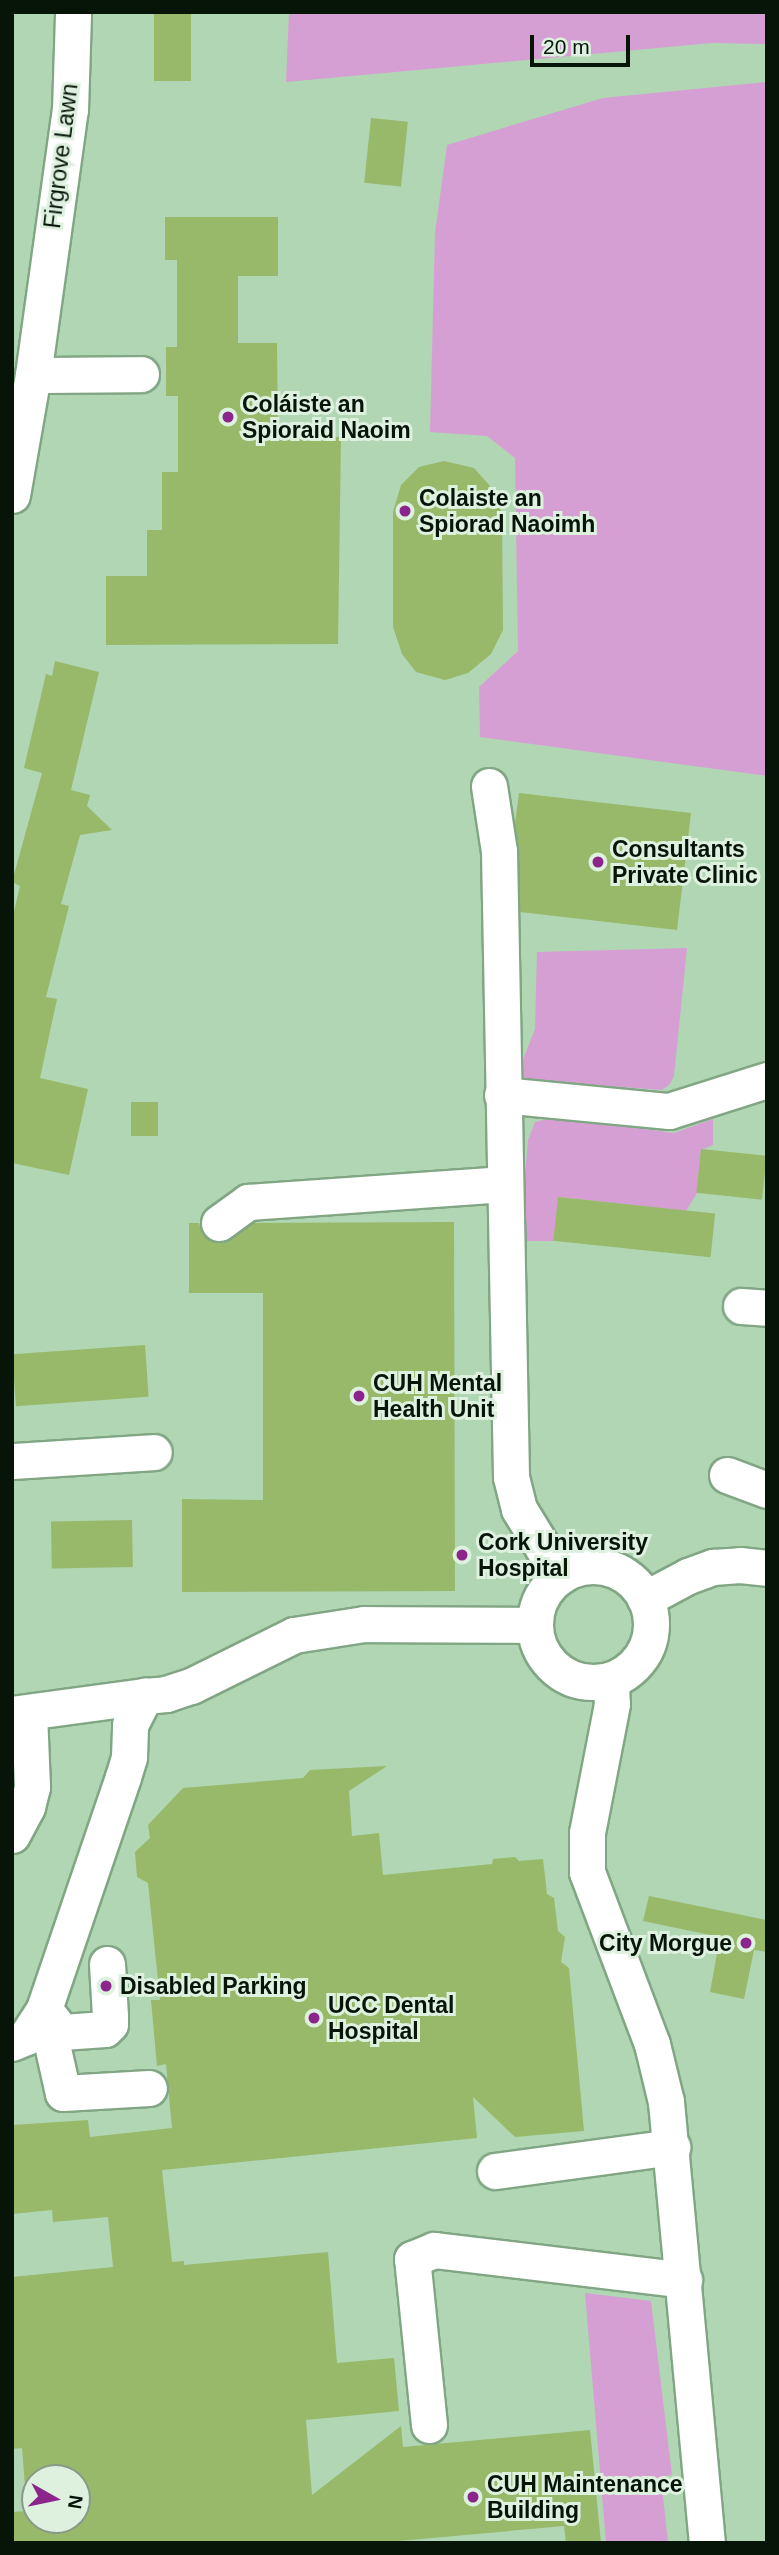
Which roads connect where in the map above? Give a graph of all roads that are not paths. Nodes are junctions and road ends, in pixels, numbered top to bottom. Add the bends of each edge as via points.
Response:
1 (73, 12) edge
2 (28, 301) edge
3 (33, 374) junction
4 (141, 374) dead end
5 (12, 495) edge
6 (489, 786) dead end
7 (767, 1080) edge
8 (502, 1095) junction
9 (504, 1184) junction
10 (219, 1223) dead end
11 (155, 1452) dead end
12 (12, 1461) edge
13 (727, 1475) dead end
14 (767, 1490) edge
15 (767, 1568) edge
16 (560, 1576) junction
17 (645, 1599) junction
18 (533, 1625) junction
19 (611, 1681) junction
20 (145, 1696) junction
21 (21, 1713) edge
22 (12, 1835) edge
23 (107, 1964) dead end
24 (44, 2009) junction
25 (12, 2043) edge
26 (149, 2088) dead end
27 (672, 2147) junction
28 (495, 2171) dead end
29 (684, 2280) junction
30 (429, 2425) dead end
31 (707, 2543) edge

1 - 2 street, Firgrove Lawn via 69,110
2 - 3 street, Firgrove Lawn
3 - 4 street
3 - 5 street, Firgrove Lawn
6 - 8 street via 499,851
7 - 8 street via 670,1111
8 - 9 street
9 - 10 street via 248,1202
9 - 16 street via 511,1477 519,1509
11 - 12 street
13 - 14 street
15 - 17 street via 713,1567
16 - 17 street via 576,1568 609,1568 625,1576
16 - 18 street via 537,1604
17 - 19 street via 651,1629 647,1646 632,1667
18 - 19 street via 544,1659 558,1672 576,1681
18 - 20 street via 364,1624 294,1635 191,1686
19 - 27 street via 612,1704 587,1833 587,1872 652,2044
20 - 21 street
20 - 24 street via 130,1725 123,1777
21 - 22 street via 32,1787
23 - 24 street via 110,2024 105,2029 62,2032
24 - 25 street via 26,2037
24 - 26 street via 63,2093
27 - 28 street
27 - 29 street
29 - 30 street via 435,2250 412,2259
29 - 31 street

